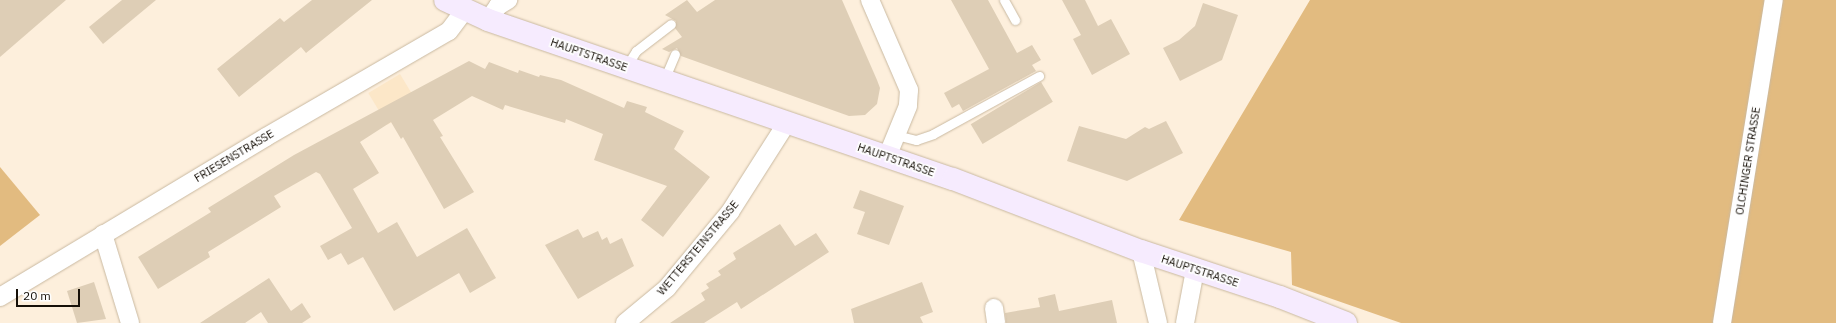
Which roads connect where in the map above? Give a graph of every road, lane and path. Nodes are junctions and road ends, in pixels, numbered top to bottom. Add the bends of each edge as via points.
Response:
1 (445, 0) edge
2 (508, 0) edge
3 (870, 0) edge
4 (1004, 0) edge
5 (1774, 0) edge
6 (464, 11) junction
7 (488, 20) junction
8 (1015, 20) dead end
9 (672, 24) dead end
10 (676, 54) dead end
11 (625, 68) junction
12 (1039, 76) dead end
13 (663, 81) junction
14 (786, 124) junction
15 (896, 135) junction
16 (887, 157) junction
17 (103, 234) junction
18 (1141, 252) junction
19 (1195, 270) junction
20 (0, 297) edge
21 (130, 323) edge
22 (625, 323) edge
23 (1158, 323) edge
24 (1185, 323) edge
25 (1346, 323) edge
26 (1722, 323) edge

1 - 6 main road, HAUPTSTRASSE
2 - 7 street via 498,6
3 - 15 street via 909,90 908,106
4 - 8 lane
5 - 26 street, OLCHINGER STRASSE
6 - 7 main road, HAUPTSTRASSE
6 - 17 street, FRIESENSTRASSE via 449,31
7 - 11 main road, HAUPTSTRASSE
9 - 11 lane via 636,51
10 - 13 lane
11 - 13 main road, HAUPTSTRASSE
12 - 15 lane via 933,134 916,140
13 - 14 main road, HAUPTSTRASSE
14 - 16 main road, HAUPTSTRASSE
14 - 22 street, WETTERSTEINSTRASSE via 730,212 667,288
15 - 16 street
16 - 18 main road, HAUPTSTRASSE via 1025,205
17 - 20 street, FRIESENSTRASSE
17 - 21 street
18 - 19 main road, HAUPTSTRASSE
18 - 23 street
19 - 24 street
19 - 25 main road, HAUPTSTRASSE via 1280,296

